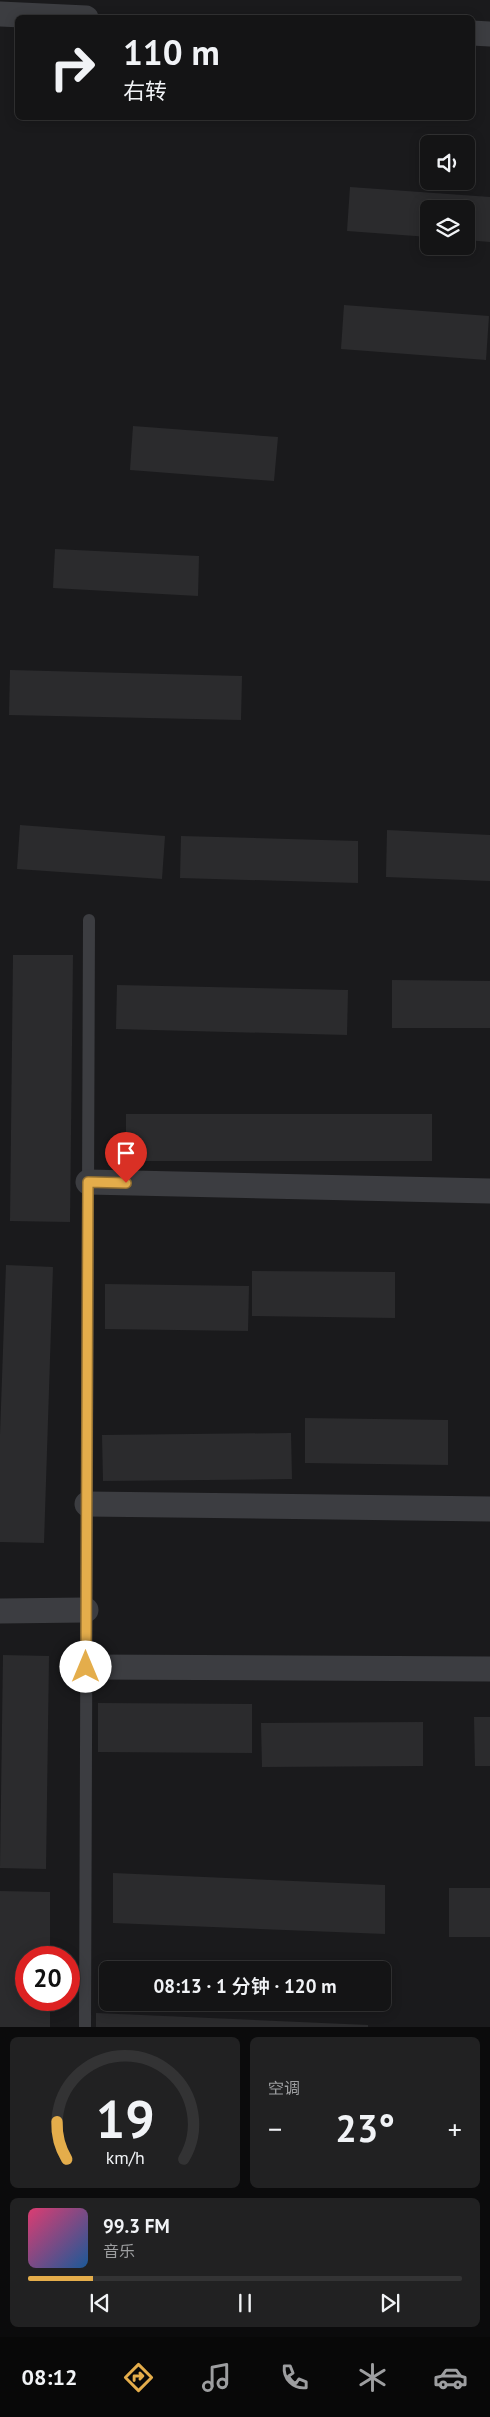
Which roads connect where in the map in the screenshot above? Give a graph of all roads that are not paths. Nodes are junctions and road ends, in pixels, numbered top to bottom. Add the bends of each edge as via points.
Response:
1 (0, 14) edge
2 (22, 15) edge
3 (475, 33) edge
4 (490, 34) edge
5 (88, 920) dead end
6 (88, 1182) junction
7 (490, 1191) edge
8 (87, 1504) junction
9 (490, 1509) edge
10 (86, 1610) junction
11 (0, 1611) edge
12 (86, 1667) junction
13 (490, 1669) edge
14 (85, 2027) edge

1 - 2 street
3 - 4 street
5 - 6 lane
6 - 7 street
6 - 8 lane
8 - 9 street
8 - 10 lane
10 - 11 street
10 - 12 lane
12 - 13 street
12 - 14 lane

